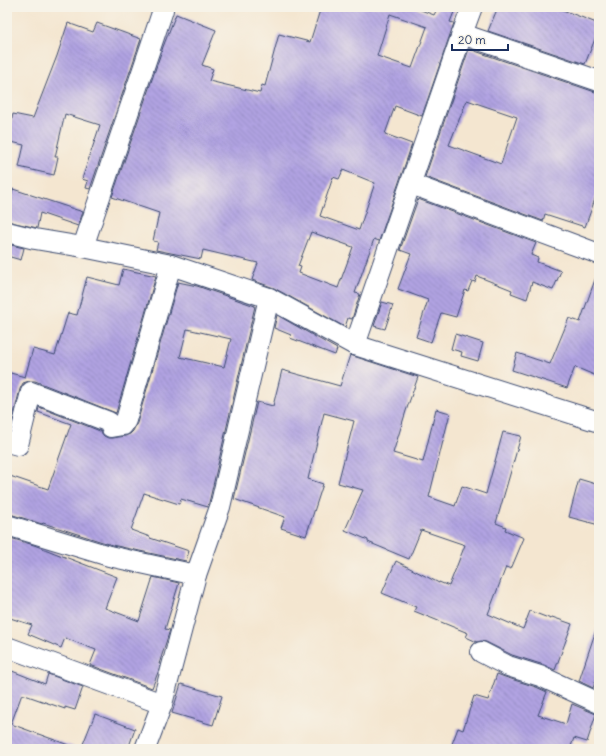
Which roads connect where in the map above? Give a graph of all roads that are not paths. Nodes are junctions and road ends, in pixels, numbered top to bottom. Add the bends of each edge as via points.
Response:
1 (163, 7) edge
2 (472, 7) edge
3 (462, 34) junction
4 (599, 81) edge
5 (411, 184) junction
6 (7, 232) edge
7 (83, 247) junction
8 (599, 254) edge
9 (171, 265) junction
10 (269, 298) junction
11 (355, 345) junction
12 (599, 422) edge
13 (7, 442) edge
14 (7, 525) edge
15 (196, 575) junction
16 (7, 647) edge
17 (481, 652) dead end
18 (599, 703) edge
19 (162, 704) junction
20 (145, 749) edge

1 - 7 street
2 - 3 street
3 - 4 street
3 - 5 street
5 - 8 street
5 - 11 street
6 - 7 street
7 - 9 street
9 - 10 street
9 - 13 street via 124,425 111,427 109,422 31,392 18,445
10 - 11 street
10 - 15 street via 220,507
11 - 12 street
14 - 15 street via 109,556
15 - 19 street
16 - 19 street
17 - 18 street via 508,666 540,676
19 - 20 street

